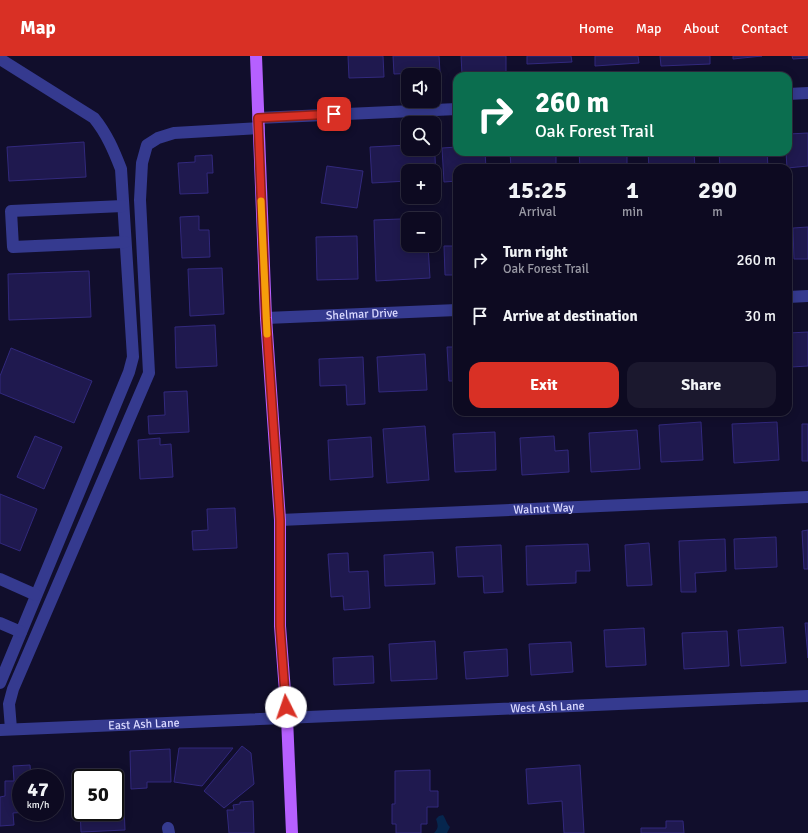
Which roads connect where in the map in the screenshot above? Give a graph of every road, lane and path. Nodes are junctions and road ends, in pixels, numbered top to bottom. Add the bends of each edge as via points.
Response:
1 (256, 56) edge
2 (0, 59) edge
3 (808, 93) edge
4 (792, 94) edge
5 (453, 109) edge
6 (258, 123) junction
7 (123, 206) junction
8 (125, 242) junction
9 (808, 296) edge
10 (792, 297) edge
11 (453, 310) edge
12 (266, 318) junction
13 (808, 497) edge
14 (280, 520) junction
15 (0, 579) edge
16 (36, 595) junction
17 (0, 623) edge
18 (21, 632) junction
19 (0, 683) edge
20 (808, 696) edge
21 (287, 718) junction
22 (6, 730) edge
23 (292, 833) edge

1 - 6 main road
2 - 7 street via 94,118 101,126 113,147 121,170
3 - 4 street
5 - 6 street
6 - 12 main road
6 - 22 street via 174,133 147,145 142,163 140,200 149,372 13,689
7 - 8 street
7 - 8 street via 11,211 13,247
8 - 16 street via 133,357
9 - 10 street
11 - 12 street, Shelmar Drive
12 - 14 main road
13 - 14 street, Walnut Way
14 - 21 main road via 280,626
15 - 16 street
16 - 18 street
17 - 18 street
18 - 19 street
20 - 21 street, West Ash Lane
21 - 22 street, East Ash Lane
21 - 23 main road

